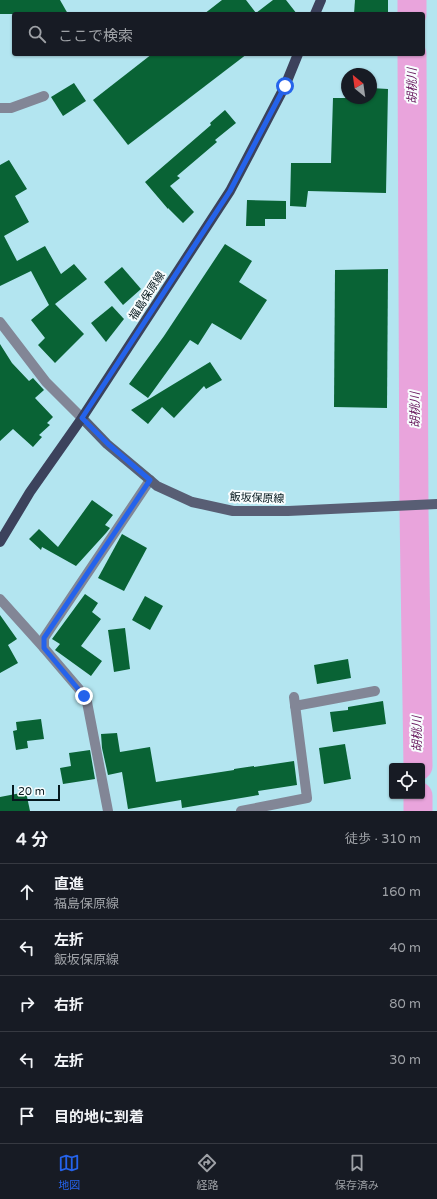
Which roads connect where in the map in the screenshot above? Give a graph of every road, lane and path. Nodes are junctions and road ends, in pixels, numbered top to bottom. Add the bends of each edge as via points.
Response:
1 (321, 0) edge
2 (316, 12) edge
3 (297, 56) edge
4 (44, 96) dead end
5 (0, 108) edge
6 (0, 322) edge
7 (82, 418) junction
8 (150, 480) junction
9 (435, 504) edge
10 (0, 542) edge
11 (0, 599) edge
12 (44, 648) junction
13 (375, 691) dead end
14 (108, 811) edge
15 (241, 811) edge

1 - 2 main road
3 - 7 main road, 福島保原線 via 285,86 230,191
4 - 5 street via 11,108
6 - 7 street via 46,382
7 - 8 main road, 飯坂保原線
7 - 10 main road, 福島保原線 via 30,492
8 - 9 main road, 飯坂保原線 via 192,502 233,511
8 - 12 street via 44,638
11 - 12 street
12 - 14 street via 87,702
13 - 15 street via 294,702 307,798

